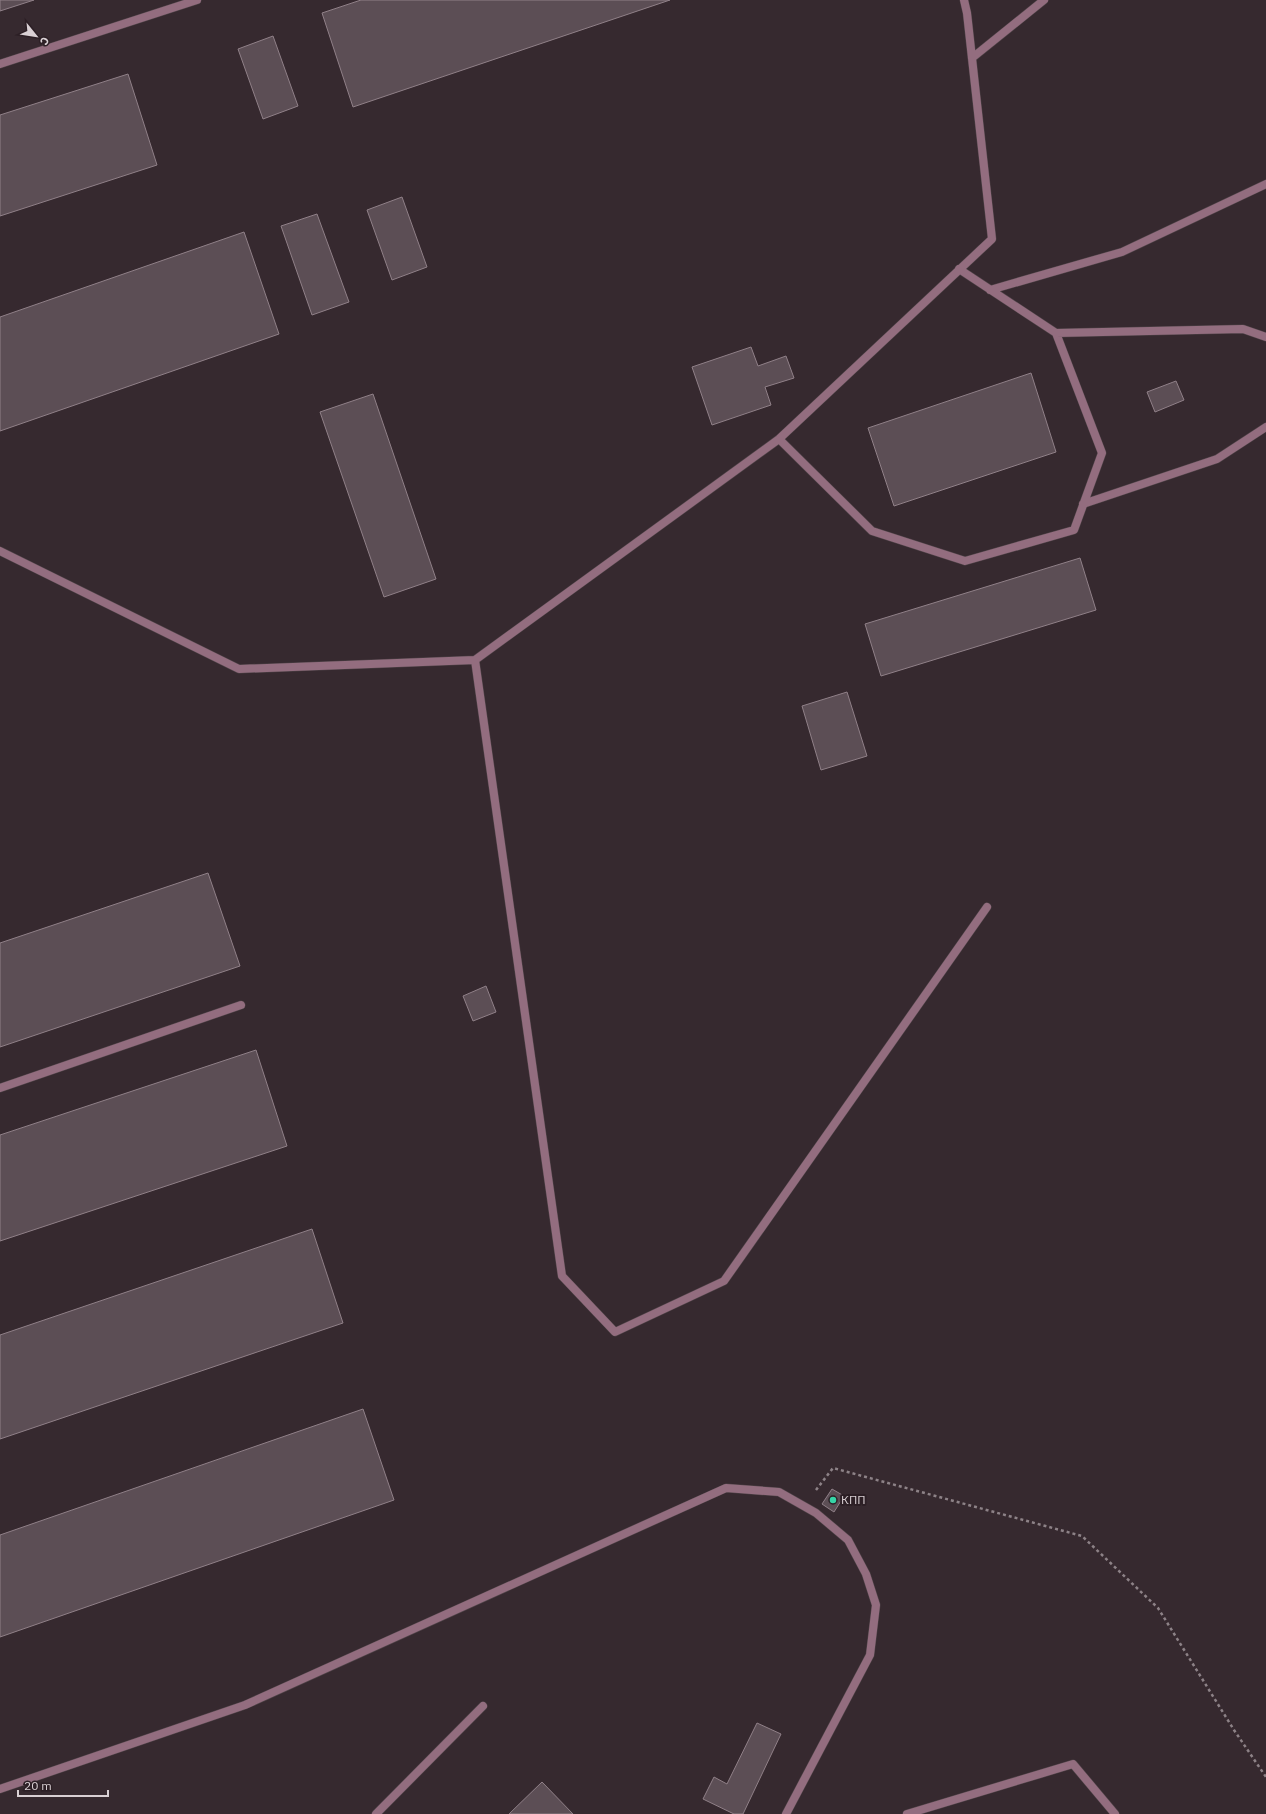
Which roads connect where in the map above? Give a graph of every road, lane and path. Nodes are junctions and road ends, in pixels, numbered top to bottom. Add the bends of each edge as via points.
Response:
1 (196, 0) edge
2 (964, 0) edge
3 (1044, 0) edge
4 (972, 58) junction
5 (0, 64) edge
6 (1266, 184) edge
7 (959, 269) junction
8 (990, 290) junction
9 (1056, 333) junction
10 (1266, 337) edge
11 (1266, 427) edge
12 (779, 439) junction
13 (1083, 504) junction
14 (0, 551) edge
15 (475, 660) junction
16 (987, 907) dead end
17 (242, 1005) dead end
18 (0, 1088) edge
19 (804, 1507) junction
20 (483, 1706) dead end
21 (1266, 1777) edge
22 (0, 1789) edge
23 (376, 1814) edge
24 (786, 1814) edge
25 (907, 1814) edge
26 (1115, 1814) edge

1 - 5 lane
2 - 4 lane
3 - 4 lane
4 - 7 lane via 992,239
6 - 8 lane via 1122,252
7 - 8 lane
7 - 12 lane
8 - 9 lane
9 - 10 lane via 1243,329
9 - 13 lane via 1102,453
11 - 13 lane via 1217,459
12 - 13 lane via 872,531 965,561 1074,530
12 - 15 lane
14 - 15 lane via 239,669
15 - 16 lane via 562,1276 615,1332 724,1281
17 - 18 lane
19 - 21 path via 833,1468 1082,1536 1158,1608
19 - 22 lane via 779,1492 726,1488 246,1705
19 - 24 lane via 848,1540 866,1574 876,1605 870,1655
20 - 23 lane
25 - 26 lane via 1073,1764

